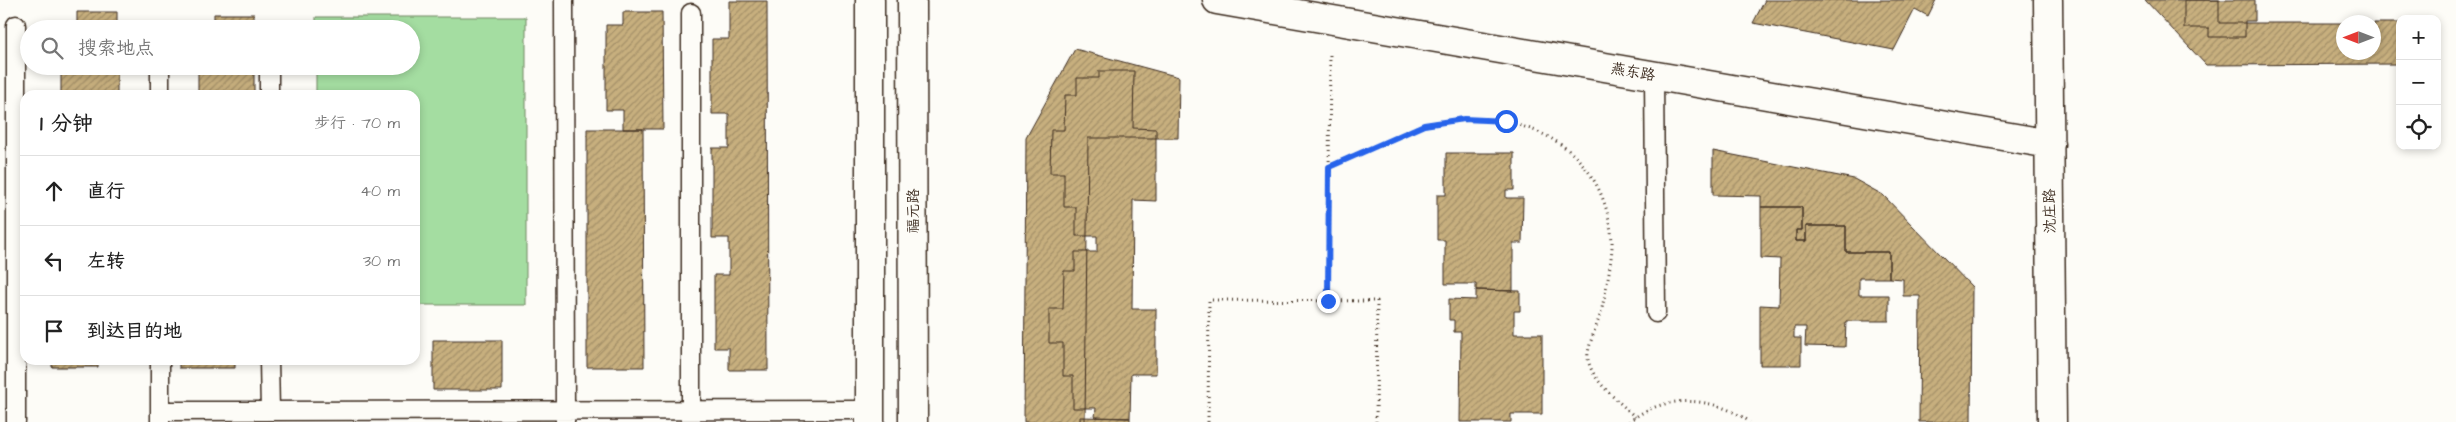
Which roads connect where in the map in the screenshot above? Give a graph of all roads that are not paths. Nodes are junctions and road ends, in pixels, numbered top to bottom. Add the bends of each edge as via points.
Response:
1 (564, 0) edge
2 (870, 0) edge
3 (912, 0) edge
4 (1217, 0) edge
5 (2048, 0) edge
6 (691, 13) dead end
7 (16, 25) dead end
8 (160, 75) edge
9 (269, 75) edge
10 (1654, 76) junction
11 (160, 90) edge
12 (269, 90) edge
13 (2050, 144) junction
14 (1656, 313) dead end
15 (160, 365) edge
16 (270, 365) edge
17 (270, 411) junction
18 (160, 416) edge
19 (289, 416) edge
20 (430, 416) edge
21 (565, 416) edge
22 (691, 416) edge
23 (870, 416) edge
24 (16, 422) edge
25 (913, 422) edge
26 (2052, 422) edge

1 - 21 lane
2 - 23 street
3 - 25 street, 福元路
4 - 10 street, 燕东路
5 - 13 street, 沈庄路
6 - 22 lane
7 - 24 lane
8 - 11 lane
9 - 12 lane
10 - 13 street, 燕东路
10 - 14 lane
13 - 26 street, 沈庄路
15 - 18 lane
16 - 17 lane
17 - 18 lane
17 - 19 lane
19 - 20 lane
20 - 21 lane
21 - 22 lane
22 - 23 lane

